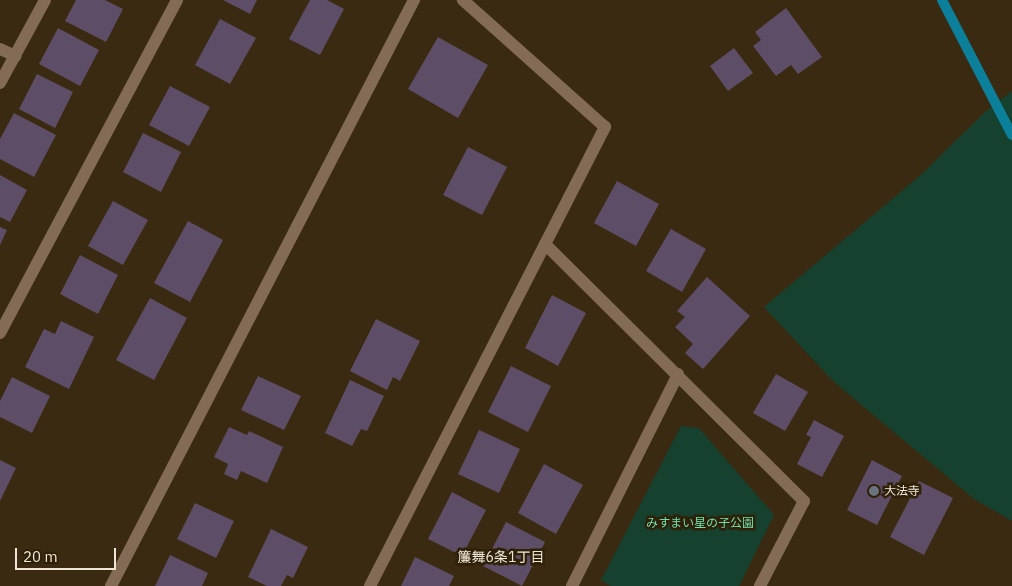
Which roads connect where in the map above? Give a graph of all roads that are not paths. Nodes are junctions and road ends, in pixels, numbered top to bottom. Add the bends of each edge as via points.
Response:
1 (45, 0) edge
2 (177, 0) edge
3 (414, 0) edge
4 (463, 0) edge
5 (0, 49) edge
6 (15, 56) junction
7 (0, 83) edge
8 (545, 244) junction
9 (0, 333) edge
10 (678, 374) junction
11 (111, 586) edge
12 (370, 586) edge
13 (572, 586) edge
14 (760, 586) edge

1 - 6 street
2 - 9 street
3 - 11 street
4 - 8 street via 606,127
5 - 6 street
6 - 7 street
8 - 10 street
8 - 12 street
10 - 13 street
10 - 14 street via 804,501

